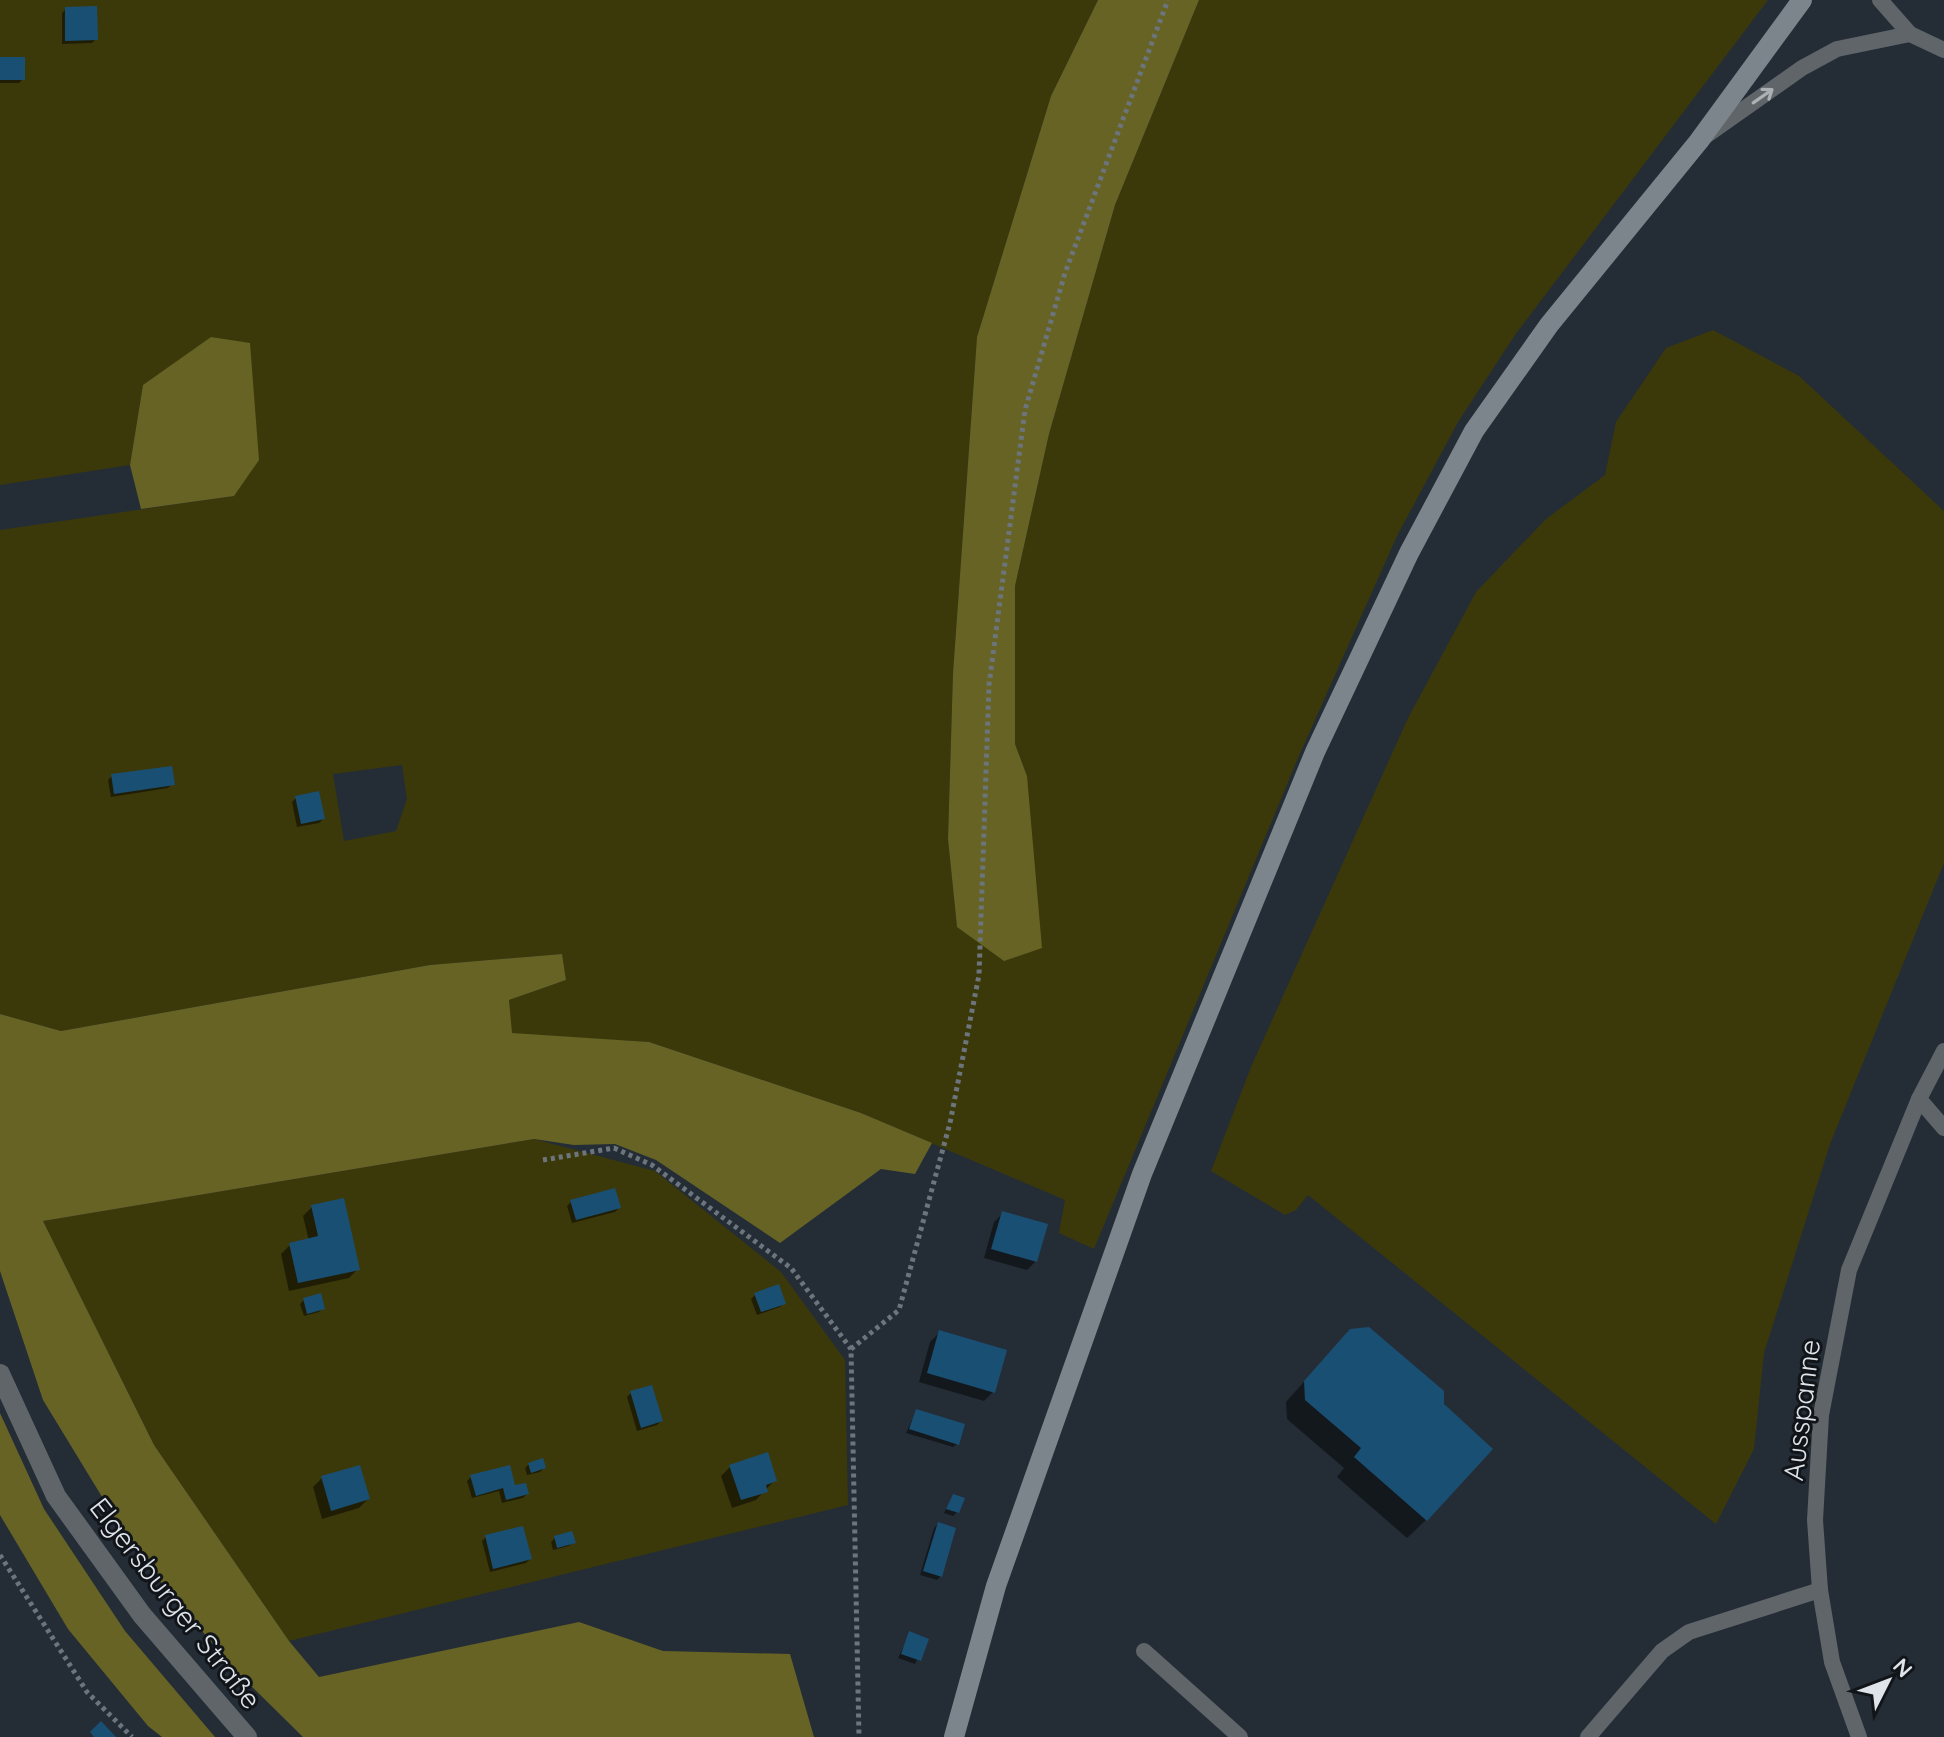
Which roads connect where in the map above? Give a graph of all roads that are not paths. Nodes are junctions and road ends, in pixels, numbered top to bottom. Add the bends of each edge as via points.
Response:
1 (1802, 0) edge
2 (1880, 0) edge
3 (1910, 34) junction
4 (1944, 50) edge
5 (1699, 141) junction
6 (1944, 1051) edge
7 (1919, 1099) junction
8 (1944, 1128) edge
9 (0, 1374) edge
10 (1820, 1590) junction
11 (1144, 1651) dead end
12 (247, 1737) edge
13 (954, 1737) edge
14 (1240, 1737) edge
15 (1588, 1737) edge
16 (1859, 1737) edge

1 - 5 main road
2 - 3 lane
3 - 4 lane
5 -> 3 lane via 1837,49
5 - 13 main road via 1549,325 1474,431 1409,553 1315,752 1142,1174 996,1586
6 - 7 lane, Ausspanne
7 - 8 lane
7 - 10 lane, Ausspanne via 1849,1270 1821,1415 1815,1520
9 - 12 street, Elgersburger Straße via 56,1496 142,1615
10 - 15 lane via 1689,1632 1662,1651
10 - 16 lane, Ausspanne via 1832,1662
11 - 14 lane

